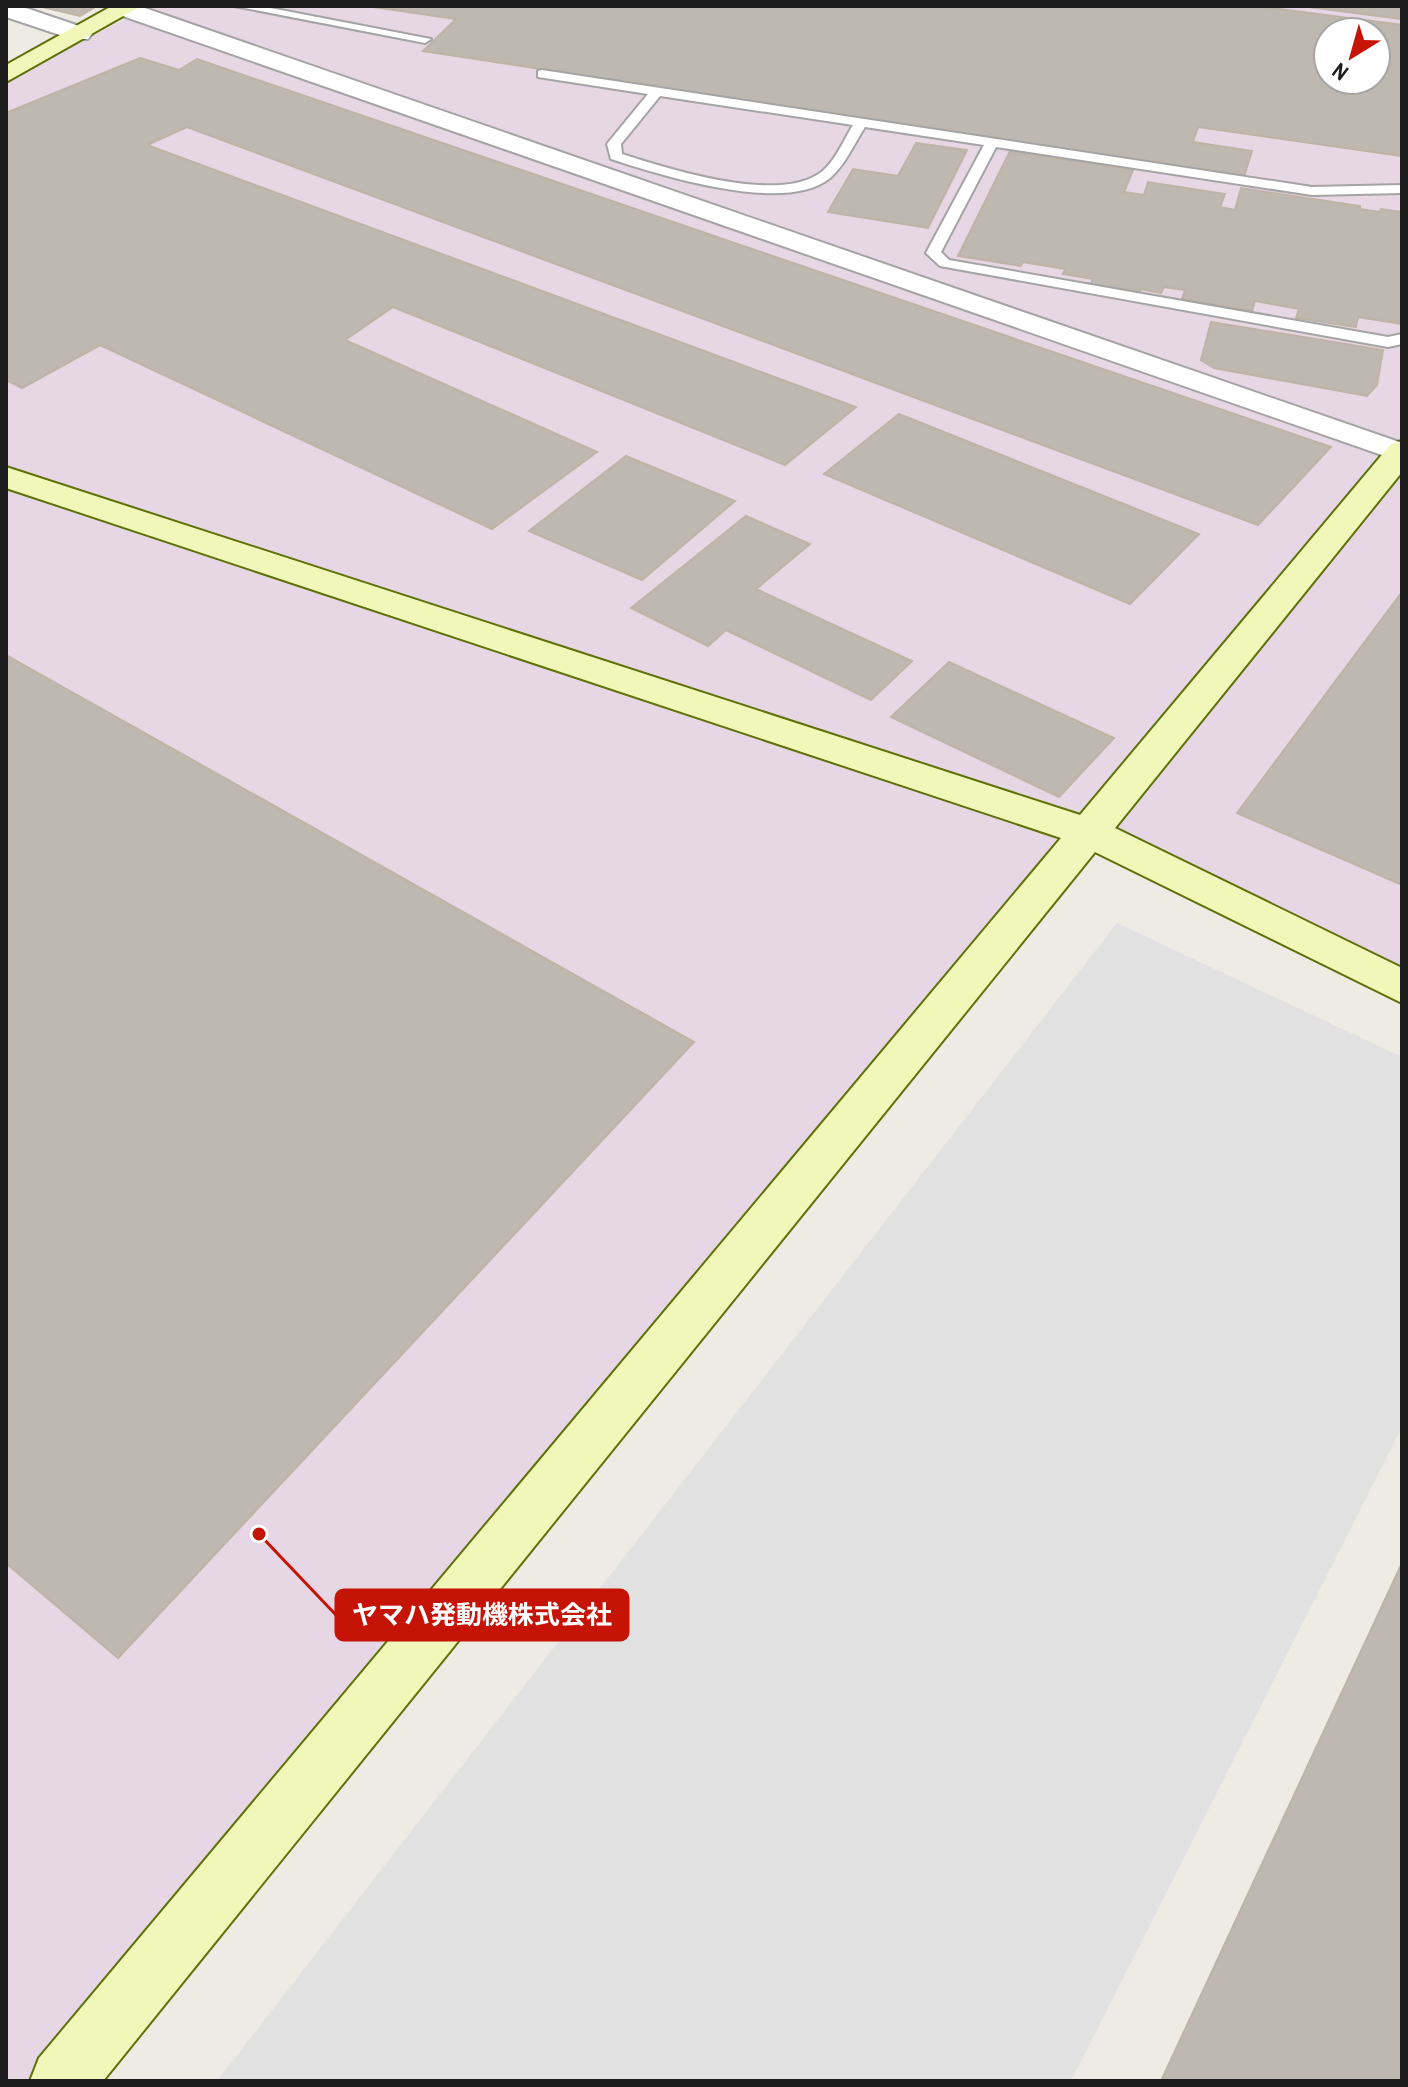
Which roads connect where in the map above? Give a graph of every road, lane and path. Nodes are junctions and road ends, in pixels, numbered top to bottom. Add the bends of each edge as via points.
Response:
1 (240, 6) edge
2 (127, 7) edge
3 (6, 9) edge
4 (264, 9) edge
5 (80, 34) junction
6 (425, 39) dead end
7 (542, 74) dead end
8 (6, 75) edge
9 (656, 92) junction
10 (861, 123) junction
11 (992, 142) junction
12 (1402, 189) edge
13 (1402, 339) edge
14 (1401, 452) edge
15 (6, 477) edge
16 (1088, 832) junction
17 (1402, 987) edge
18 (62, 2081) edge

1 - 4 lane
2 - 5 street
2 - 14 street
3 - 5 street
4 - 6 lane
5 - 8 street
7 - 9 lane
9 - 10 lane
9 - 10 lane via 614,144 616,156 732,186 803,186 822,178
10 - 11 lane
11 - 12 lane via 1312,191
11 - 13 lane via 933,253 945,263 1388,342
14 - 16 street
15 - 16 street
16 - 17 street
16 - 18 street

